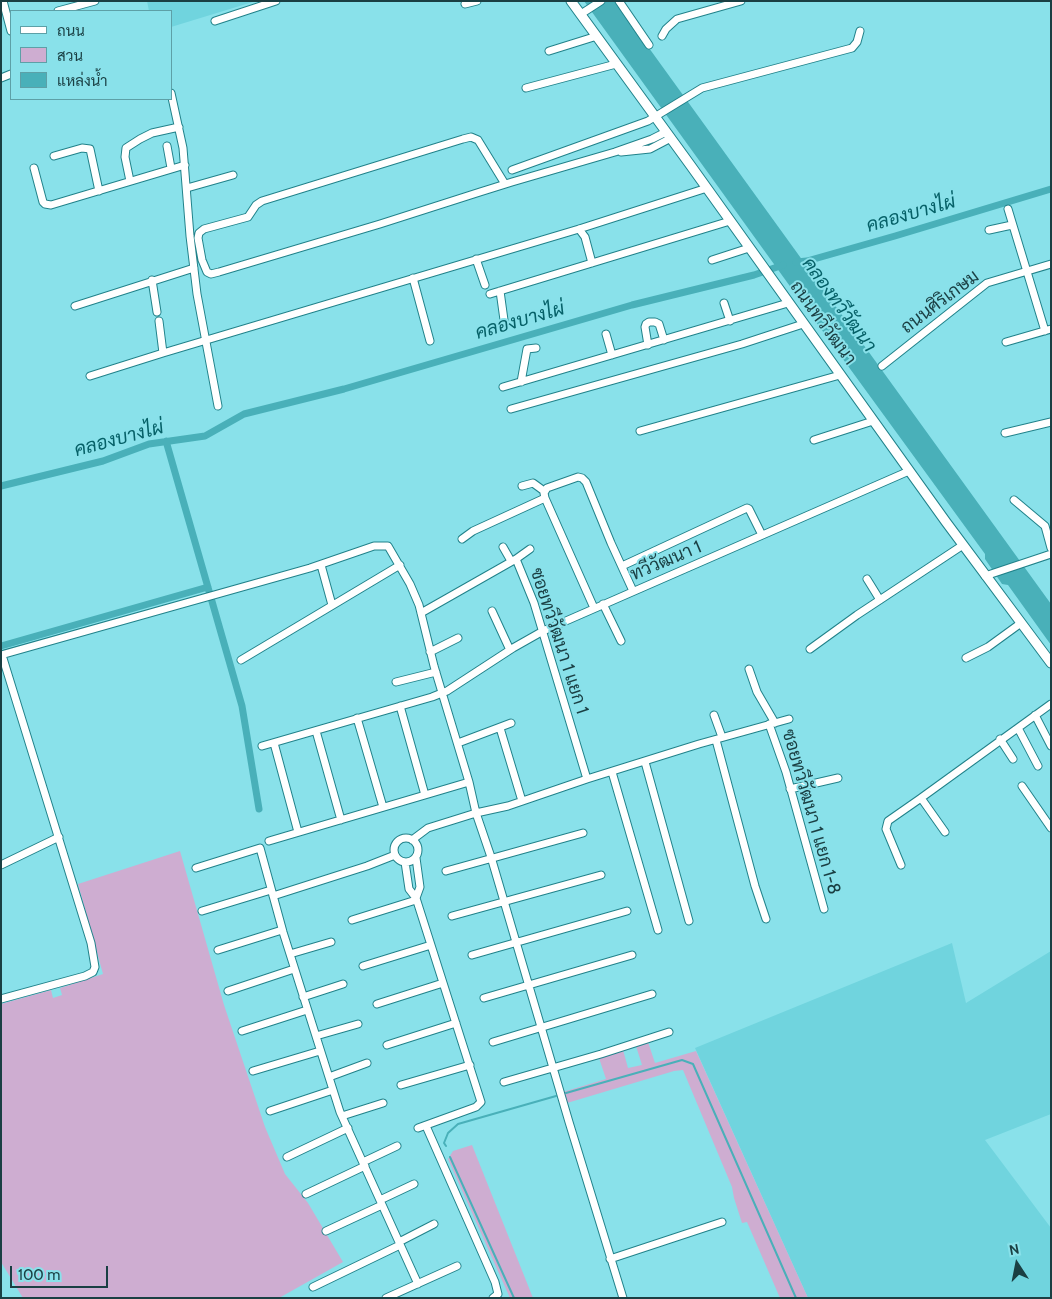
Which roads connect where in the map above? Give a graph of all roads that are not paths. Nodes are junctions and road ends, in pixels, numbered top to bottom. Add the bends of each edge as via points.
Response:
1 (3, 1) edge
2 (95, 1) edge
3 (276, 1) edge
4 (477, 1) edge
5 (571, 1) edge
6 (601, 1) edge
7 (619, 1) edge
8 (741, 1) edge
9 (465, 4) dead end
10 (62, 10) edge
11 (584, 12) junction
12 (216, 20) dead end
13 (10, 23) edge
14 (860, 31) dead end
15 (597, 36) junction
16 (662, 36) dead end
17 (649, 45) dead end
18 (549, 51) dead end
19 (616, 64) junction
20 (526, 88) dead end
21 (172, 96) edge
22 (656, 117) junction
23 (179, 127) junction
24 (669, 135) junction
25 (167, 146) dead end
26 (54, 156) dead end
27 (185, 164) junction
28 (34, 168) dead end
29 (171, 168) junction
30 (512, 170) dead end
31 (234, 175) dead end
32 (130, 181) junction
33 (505, 184) junction
34 (186, 188) junction
35 (707, 188) junction
36 (99, 191) junction
37 (1008, 209) dead end
38 (730, 221) junction
39 (1012, 225) junction
40 (579, 229) junction
41 (989, 230) dead end
42 (749, 248) junction
43 (476, 259) junction
44 (712, 260) dead end
45 (592, 262) junction
46 (1051, 264) edge
47 (194, 268) junction
48 (1026, 271) junction
49 (413, 278) junction
50 (152, 280) junction
51 (485, 285) dead end
52 (500, 291) junction
53 (490, 294) dead end
54 (724, 303) dead end
55 (788, 303) junction
56 (75, 306) dead end
57 (156, 312) dead end
58 (504, 320) dead end
59 (160, 321) dead end
60 (730, 321) junction
61 (803, 324) junction
62 (1048, 330) edge
63 (606, 334) dead end
64 (205, 340) junction
65 (664, 340) junction
66 (430, 341) dead end
67 (1006, 342) dead end
68 (648, 345) junction
69 (536, 348) dead end
70 (163, 353) junction
71 (612, 355) junction
72 (882, 366) dead end
73 (840, 375) junction
74 (90, 376) dead end
75 (522, 382) junction
76 (503, 387) dead end
77 (218, 406) dead end
78 (511, 409) dead end
79 (872, 420) junction
80 (1051, 422) edge
81 (640, 431) dead end
82 (1005, 433) dead end
83 (814, 440) dead end
84 (909, 471) junction
85 (522, 486) dead end
86 (545, 495) junction
87 (1014, 500) dead end
88 (762, 536) junction
89 (462, 539) dead end
90 (963, 545) junction
91 (503, 547) dead end
92 (1051, 548) edge
93 (530, 549) dead end
94 (1051, 554) edge
95 (513, 560) junction
96 (321, 565) junction
97 (400, 565) junction
98 (622, 566) junction
99 (985, 576) junction
100 (867, 579) dead end
101 (633, 591) junction
102 (880, 600) junction
103 (604, 604) junction
104 (332, 605) junction
105 (594, 608) junction
106 (492, 611) dead end
107 (421, 613) junction
108 (1021, 623) junction
109 (543, 631) junction
110 (458, 638) dead end
111 (621, 641) dead end
112 (810, 649) dead end
113 (510, 650) junction
114 (430, 652) junction
115 (2, 655) edge
116 (966, 658) dead end
117 (242, 660) dead end
118 (1051, 663) edge
119 (749, 669) dead end
120 (436, 672) junction
121 (396, 682) dead end
122 (442, 692) junction
123 (1051, 704) edge
124 (400, 706) junction
125 (714, 715) dead end
126 (1035, 715) junction
127 (356, 718) junction
128 (789, 718) dead end
129 (511, 723) dead end
130 (772, 723) junction
131 (500, 728) junction
132 (1018, 728) junction
133 (316, 731) junction
134 (719, 739) junction
135 (1000, 739) junction
136 (274, 743) junction
137 (458, 743) junction
138 (262, 746) dead end
139 (1051, 746) edge
140 (1013, 759) dead end
141 (645, 762) junction
142 (1038, 766) dead end
143 (612, 772) junction
144 (838, 778) dead end
145 (587, 779) junction
146 (469, 782) junction
147 (1022, 786) dead end
148 (790, 789) junction
149 (425, 794) junction
150 (922, 798) junction
151 (522, 801) junction
152 (383, 807) junction
153 (476, 813) junction
154 (341, 820) junction
155 (1051, 828) edge
156 (298, 832) junction
157 (945, 832) dead end
158 (583, 833) dead end
159 (58, 838) junction
160 (412, 840) junction
161 (269, 841) dead end
162 (395, 855) junction
163 (492, 857) junction
164 (416, 858) junction
165 (405, 862) junction
166 (1, 865) edge
167 (901, 865) dead end
168 (196, 868) dead end
169 (446, 871) dead end
170 (601, 875) dead end
171 (272, 893) junction
172 (416, 899) junction
173 (504, 901) junction
174 (824, 909) dead end
175 (202, 911) dead end
176 (627, 911) dead end
177 (452, 916) dead end
178 (766, 919) dead end
179 (352, 920) dead end
180 (689, 921) dead end
181 (282, 930) junction
182 (658, 930) dead end
183 (330, 942) dead end
184 (517, 942) junction
185 (431, 945) junction
186 (218, 950) dead end
187 (290, 954) junction
188 (472, 955) dead end
189 (632, 955) dead end
190 (363, 966) dead end
191 (294, 969) junction
192 (343, 984) dead end
193 (444, 984) junction
194 (529, 985) junction
195 (228, 991) dead end
196 (652, 994) dead end
197 (303, 997) junction
198 (484, 998) dead end
199 (1, 999) edge
200 (377, 1004) dead end
201 (307, 1010) junction
202 (456, 1023) junction
203 (358, 1024) dead end
204 (541, 1026) junction
205 (242, 1031) dead end
206 (669, 1032) dead end
207 (316, 1036) junction
208 (493, 1042) dead end
209 (387, 1045) dead end
210 (320, 1051) junction
211 (367, 1063) dead end
212 (470, 1064) junction
213 (553, 1068) junction
214 (252, 1071) dead end
215 (329, 1077) junction
216 (504, 1082) dead end
217 (401, 1085) dead end
218 (333, 1090) junction
219 (383, 1104) dead end
220 (270, 1111) dead end
221 (342, 1116) junction
222 (348, 1128) junction
223 (397, 1146) dead end
224 (287, 1157) dead end
225 (364, 1164) junction
226 (414, 1184) dead end
227 (306, 1194) dead end
228 (381, 1202) junction
229 (722, 1222) dead end
230 (434, 1224) dead end
231 (326, 1231) dead end
232 (399, 1243) junction
233 (610, 1259) junction
234 (458, 1266) dead end
235 (418, 1284) junction
236 (313, 1287) dead end
237 (386, 1298) edge
238 (493, 1298) edge
239 (623, 1298) edge

1 - 13 street
2 - 10 street
3 - 12 street
4 - 9 street
5 - 11 main road, ถนนทวีวัฒนา
6 - 11 street
7 - 17 street
8 - 16 street via 677,19
11 - 15 main road, ถนนทวีวัฒนา
14 - 22 street via 852,48 720,82 695,91
15 - 18 street
15 - 19 main road, ถนนทวีวัฒนา
19 - 20 street
19 - 22 main road, ถนนทวีวัฒนา
21 - 23 street
22 - 24 main road, ถนนทวีวัฒนา
22 - 30 street
23 - 27 street
23 - 32 street via 152,133 126,148
24 - 33 street via 650,149 615,152
24 - 35 main road, ถนนทวีวัฒนา
25 - 29 street
26 - 36 street via 82,148 90,149
27 - 29 street
27 - 34 street
28 - 36 street via 45,204 52,205
29 - 32 street
31 - 34 street
32 - 36 street
33 - 33 street via 219,272 207,272 202,260 199,233 248,217 262,201 471,137 478,140
34 - 47 street
35 - 38 main road, ถนนทวีวัฒนา
35 - 40 street
37 - 39 street
38 - 42 main road, ถนนทวีวัฒนา
38 - 45 street
39 - 41 street
39 - 48 street
40 - 43 street
40 - 45 street via 585,237
42 - 44 street
42 - 55 main road, ถนนทวีวัฒนา
43 - 49 street
43 - 51 street
45 - 52 street
46 - 48 street, ถนนศิริเกษม
47 - 50 street
47 - 64 street
48 - 62 street
48 - 72 street, ถนนศิริเกษม via 987,283
49 - 64 street
49 - 66 street
50 - 56 street
50 - 57 street
52 - 53 street
52 - 58 street
54 - 60 street
55 - 60 street
55 - 61 main road, ถนนทวีวัฒนา
59 - 70 street
60 - 65 street
61 - 73 main road, ถนนทวีวัฒนา
61 - 78 street
62 - 67 street
63 - 71 street
64 - 70 street
64 - 77 street
65 - 68 street
65 - 68 street via 659,324 649,322 645,327
68 - 71 street
69 - 75 street via 527,350
70 - 74 street
71 - 75 street
73 - 79 main road, ถนนทวีวัฒนา
73 - 81 street
75 - 76 street
79 - 83 street
79 - 84 main road, ถนนทวีวัฒนา
80 - 82 street
84 - 88 street, ทวีวัฒนา 1
84 - 90 main road, ถนนทวีวัฒนา
85 - 86 street via 533,483
86 - 89 street
86 - 98 street via 547,488 582,478
86 - 105 street
87 - 92 street via 1045,526
88 - 98 street via 747,508
88 - 101 street, ทวีวัฒนา 1
90 - 99 main road, ถนนทวีวัฒนา
90 - 102 street
91 - 95 street
93 - 95 street
94 - 99 street
95 - 107 street, ซอยทวีวัฒนา 1 แยก 1
95 - 109 street, ซอยทวีวัฒนา 1 แยก 1 via 527,584
96 - 97 street via 381,545 388,546
96 - 104 street
96 - 115 street
97 - 104 street
97 - 107 street
98 - 101 street
99 - 108 main road, ถนนทวีวัฒนา
100 - 102 street
101 - 103 street, ทวีวัฒนา 1
102 - 112 street
103 - 105 street, ทวีวัฒนา 1
103 - 111 street
104 - 117 street
105 - 109 street, ทวีวัฒนา 1
106 - 113 street
107 - 114 street
108 - 116 street via 988,647
108 - 118 main road, ถนนทวีวัฒนา
109 - 113 street, ทวีวัฒนา 1
109 - 145 street, ซอยทวีวัฒนา 1 แยก 1
110 - 114 street
113 - 122 street, ทวีวัฒนา 1
114 - 120 street
115 - 159 street
119 - 130 street, ซอยทวีวัฒนา 1 แยก 1-8 via 756,692
120 - 121 street
120 - 122 street
122 - 124 street, ทวีวัฒนา 1
122 - 137 street
123 - 126 street
124 - 127 street, ทวีวัฒนา 1
124 - 149 street
125 - 134 street
126 - 132 street
126 - 139 street
127 - 133 street, ทวีวัฒนา 1
127 - 152 street
128 - 130 street
129 - 131 street
130 - 134 street
130 - 148 street, ซอยทวีวัฒนา 1 แยก 1-8
131 - 137 street
131 - 151 street
132 - 135 street
132 - 142 street
133 - 136 street, ทวีวัฒนา 1
133 - 154 street
134 - 141 street
134 - 178 street
135 - 140 street
135 - 150 street
136 - 138 street, ทวีวัฒนา 1
136 - 156 street
137 - 146 street
141 - 143 street
141 - 180 street
143 - 145 street
143 - 182 street
144 - 148 street
145 - 151 street
146 - 149 street
146 - 153 street
147 - 155 street
148 - 174 street, ซอยทวีวัฒนา 1 แยก 1-8
149 - 152 street
150 - 157 street
150 - 167 street via 886,826
151 - 153 street
152 - 154 street
153 - 160 street via 428,828
153 - 163 street
154 - 156 street
156 - 161 street
158 - 163 street
159 - 166 street
159 - 199 street via 96,967 85,976
160 - 162 street via 399,841 394,848
160 - 164 street via 418,847
162 - 165 street
162 - 171 street
163 - 169 street
163 - 173 street
164 - 165 street
164 - 172 street via 420,887
165 - 172 street via 409,888
168 - 171 street via 260,848
170 - 173 street
171 - 175 street
171 - 181 street
172 - 179 street
172 - 185 street
173 - 177 street
173 - 184 street
176 - 184 street
181 - 186 street
181 - 187 street
183 - 187 street
184 - 188 street
184 - 194 street
185 - 190 street
185 - 193 street
187 - 191 street
189 - 194 street
191 - 195 street
191 - 197 street
192 - 197 street
193 - 200 street
193 - 202 street
194 - 198 street
194 - 204 street
196 - 204 street
197 - 201 street
201 - 205 street
201 - 207 street
202 - 209 street
202 - 212 street
203 - 207 street
204 - 208 street
204 - 213 street
206 - 213 street
207 - 210 street
210 - 214 street
210 - 215 street
211 - 215 street
212 - 217 street
212 - 238 street via 481,1102 476,1107 422,1127 495,1282 498,1294
213 - 216 street
213 - 233 street
215 - 218 street
218 - 220 street
218 - 221 street
219 - 221 street
221 - 222 street
222 - 224 street
222 - 225 street
223 - 225 street
225 - 227 street
225 - 228 street
226 - 228 street
228 - 231 street
228 - 232 street
229 - 233 street
230 - 232 street
232 - 235 street
232 - 236 street
233 - 239 street
234 - 235 street
235 - 237 street

